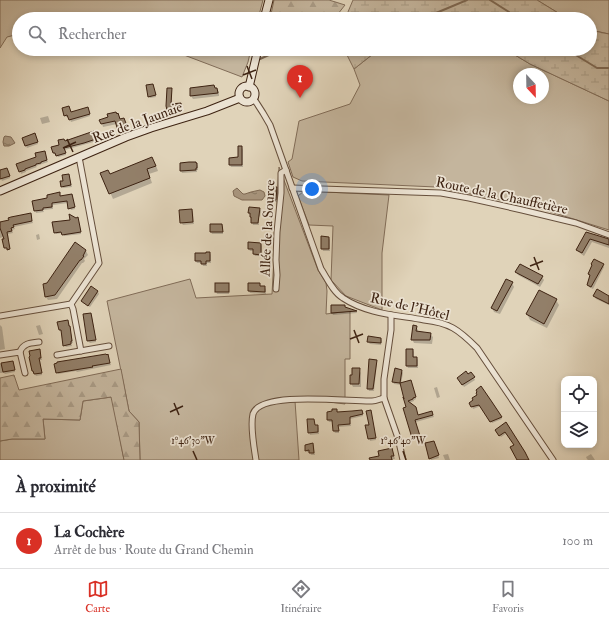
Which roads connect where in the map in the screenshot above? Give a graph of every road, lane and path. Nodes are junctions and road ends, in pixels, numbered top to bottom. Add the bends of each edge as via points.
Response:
1 (268, 0) edge
2 (265, 12) edge
3 (256, 56) edge
4 (249, 87) junction
5 (240, 98) junction
6 (254, 99) junction
7 (79, 158) junction
8 (286, 170) junction
9 (292, 188) junction
10 (0, 191) edge
11 (609, 235) edge
12 (276, 289) dead end
13 (71, 304) junction
14 (391, 315) junction
15 (0, 316) edge
16 (39, 342) dead end
17 (109, 346) dead end
18 (81, 351) junction
19 (20, 352) junction
20 (0, 355) edge
21 (57, 355) dead end
22 (24, 373) dead end
23 (384, 398) junction
24 (256, 460) edge
25 (404, 460) edge
26 (553, 460) edge

1 - 2 main road
3 - 4 main road
4 - 5 main road via 242,88
4 - 6 main road via 254,91
5 - 6 main road via 247,102
5 - 7 main road, Rue de la Jaunaie via 150,128
6 - 8 street, Rue de l'Hôtel via 270,125
7 - 10 main road, Rue de la Jaunaie
7 - 13 street via 99,263
8 - 9 street, Rue de l'Hôtel
8 - 12 street, Allée de la Source via 281,173
9 - 11 street, Route de la Chauffetière via 441,193 576,223
9 - 14 street, Rue de l'Hôtel via 321,269 333,288 342,298 359,306
13 - 15 street
13 - 18 street
14 - 23 street
14 - 26 street, Rue de l'Hôtel via 439,322 465,337 477,348
16 - 19 street via 25,345
17 - 18 street
18 - 21 street
19 - 20 street
19 - 22 street
23 - 24 street via 374,401 281,400 261,405 254,412 252,422
23 - 25 street

